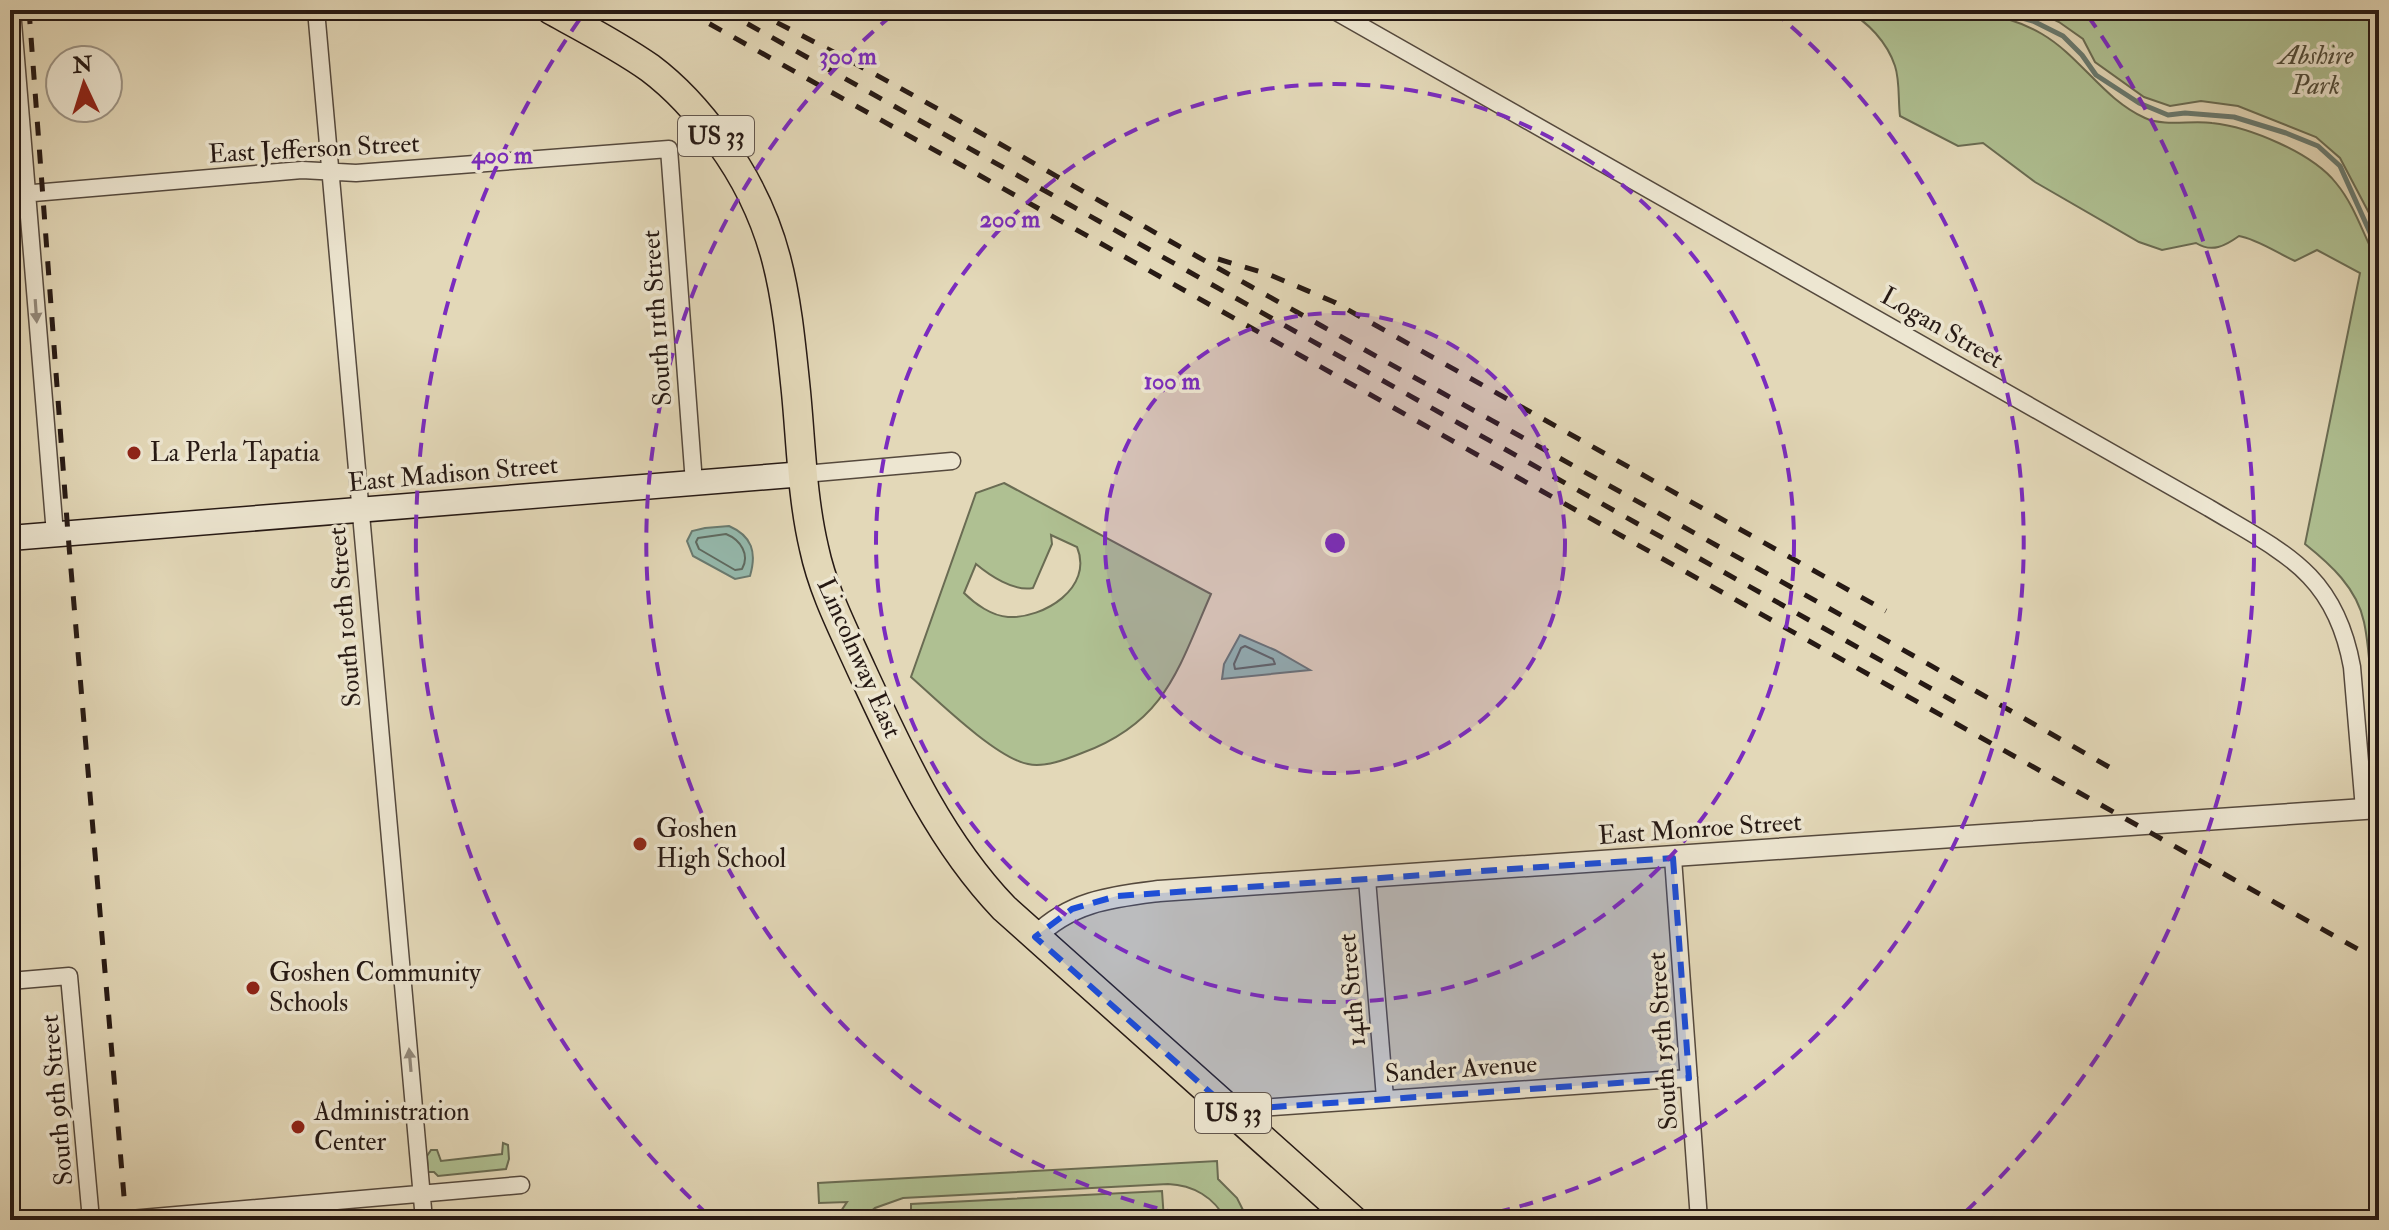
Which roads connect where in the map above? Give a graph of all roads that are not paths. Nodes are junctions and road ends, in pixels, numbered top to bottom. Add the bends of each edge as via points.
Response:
1 (12, 10) edge
2 (316, 10) edge
3 (551, 10) edge
4 (1333, 10) edge
5 (669, 149) joint
6 (329, 172) junction
7 (19, 194) edge
8 (952, 461) dead end
9 (804, 474) junction
10 (694, 483) junction
11 (359, 510) junction
12 (55, 534) junction
13 (10, 538) edge
14 (2372, 809) edge
15 (1673, 858) junction
16 (1367, 879) junction
17 (1035, 937) junction
18 (10, 981) edge
19 (1689, 1078) junction
20 (1385, 1098) junction
21 (1238, 1117) junction
22 (521, 1185) dead end
23 (421, 1193) junction
24 (91, 1220) edge
25 (119, 1220) edge
26 (424, 1220) edge
27 (1353, 1220) edge
28 (1699, 1220) edge

1 - 7 street
2 - 6 street, South 10th Street
3 - 9 highway, Lincolnway East / US 33 via 637,60 681,95 749,186 772,239 787,304
4 - 14 street, Logan Street via 2209,508 2298,564 2332,606 2348,645
5 - 6 street, East Jefferson Street
5 - 10 street, South 11th Street
6 - 7 street, East Jefferson Street
6 - 11 street, South 10th Street
7 -> 12 street
8 - 9 street
9 - 10 main road, East Madison Street
9 - 17 highway, Lincolnway East / US 33 via 820,571 885,720 926,802 966,865
10 - 11 main road, East Madison Street
11 - 12 main road, East Madison Street
23 -> 11 street, South 10th Street
12 - 13 main road, East Madison Street
14 - 15 street, East Monroe Street
15 - 16 street, East Monroe Street
15 - 19 street, South 15th Street
16 - 17 street, East Monroe Street via 1117,896 1072,909
16 - 20 street, 14th Street
17 - 21 highway, Lincolnway East / US 33
18 - 24 street, South 9th Street via 69,976
19 - 20 street, Sander Avenue
19 - 28 street, South 15th Street
20 - 21 street, Sander Avenue via 1259,1108
21 - 27 highway, Lincolnway East / US 33
22 - 23 street
23 - 25 street
23 - 26 street, South 10th Street

